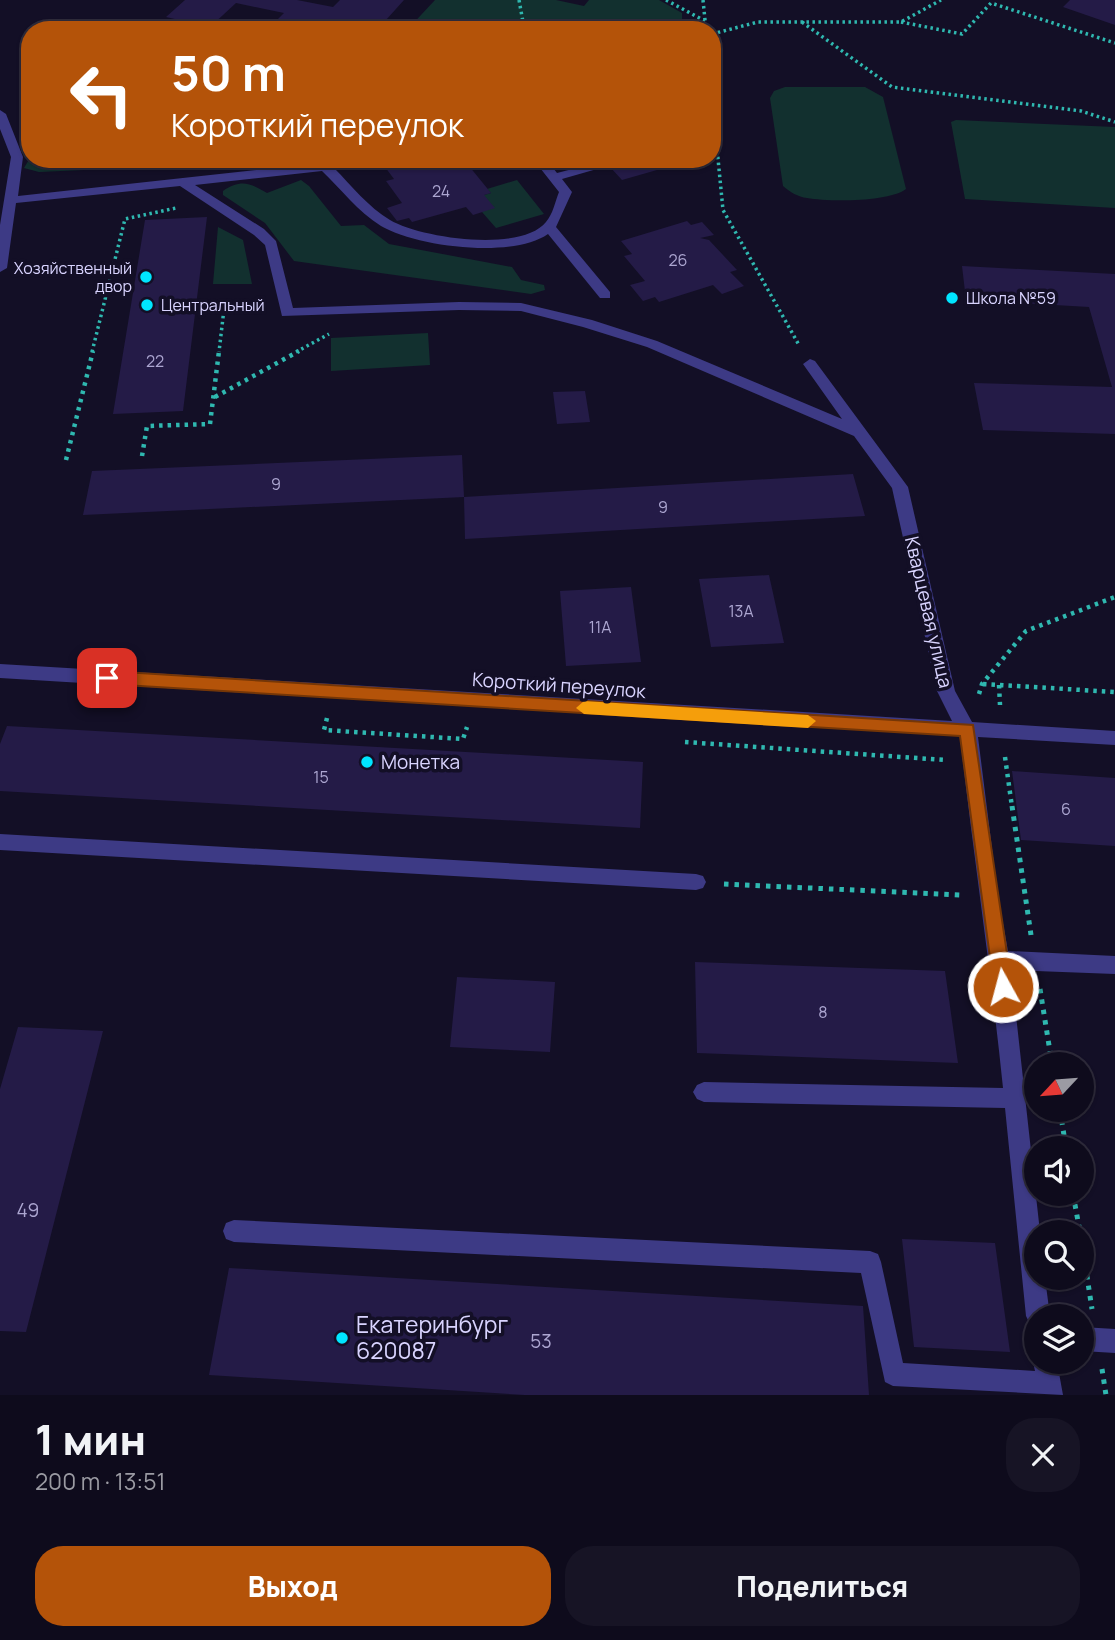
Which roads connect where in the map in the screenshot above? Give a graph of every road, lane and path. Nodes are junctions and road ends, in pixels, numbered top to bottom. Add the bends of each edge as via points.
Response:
1 (519, 0) edge
2 (666, 0) edge
3 (703, 0) edge
4 (941, 0) edge
5 (991, 2) edge
6 (523, 21) edge
7 (705, 21) joint
8 (802, 22) junction
9 (901, 22) junction
10 (721, 32) edge
11 (1115, 43) edge
12 (0, 114) edge
13 (1115, 122) edge
14 (21, 150) edge
15 (15, 151) junction
16 (316, 168) edge
17 (327, 168) edge
18 (547, 168) edge
19 (586, 168) edge
20 (719, 168) edge
21 (555, 177) junction
22 (182, 182) junction
23 (12, 200) junction
24 (185, 207) dead end
25 (549, 227) junction
26 (0, 265) edge
27 (605, 295) dead end
28 (285, 305) junction
29 (223, 309) junction
30 (195, 311) dead end
31 (329, 337) dead end
32 (810, 364) joint
33 (214, 398) junction
34 (860, 432) junction
35 (142, 456) dead end
36 (66, 460) dead end
37 (1115, 597) edge
38 (0, 671) edge
39 (982, 684) junction
40 (999, 685) junction
41 (1115, 692) edge
42 (1001, 706) dead end
43 (329, 709) dead end
44 (479, 727) dead end
45 (968, 730) junction
46 (1115, 738) edge
47 (673, 741) dead end
48 (1006, 760) dead end
49 (949, 761) dead end
50 (1009, 799) dead end
51 (0, 842) edge
52 (696, 882) joint
53 (988, 896) junction
54 (1000, 960) junction
55 (1115, 965) edge
56 (704, 1092) dead end
57 (1015, 1098) junction
58 (234, 1231) dead end
59 (1037, 1304) edge
60 (1094, 1340) edge
61 (1115, 1341) edge
62 (1048, 1380) edge

1 - 6 path
2 - 7 path
3 - 7 path
4 - 9 path
5 - 9 path via 962,34
5 - 11 path
8 - 9 path
8 - 10 path via 758,22
8 - 13 path via 892,87 1081,111
12 - 15 street
14 - 15 street
15 - 23 street
16 - 22 street
17 - 25 street via 386,224 415,236 502,243 534,236
18 - 21 street
19 - 21 street
20 - 32 path via 723,210
21 - 25 street via 566,192
22 - 23 street
22 - 28 street via 271,244
23 - 26 street
24 - 36 path via 125,219
25 - 27 street
28 - 29 path
28 - 34 street via 287,313 521,307 652,344
29 - 30 path
29 - 33 path
31 - 33 path
32 - 34 street
33 - 35 path via 210,424 147,426
34 - 45 street, Кварцевая улица via 900,487 946,691
37 - 39 path via 1026,631
38 - 45 street, Короткий переулок
39 - 40 path
39 - 45 path
40 - 41 path
40 - 42 path
43 - 44 path via 324,730 463,739 465,726
45 - 46 street, Короткий переулок
45 - 53 street, Кварцевая улица
47 - 49 path
48 - 50 path
51 - 52 street
52 - 53 path
53 - 54 street, Кварцевая улица
54 - 55 street
54 - 57 street, Кварцевая улица
56 - 57 street
57 - 59 street, Кварцевая улица
58 - 62 street via 870,1262 893,1374
60 - 61 street

